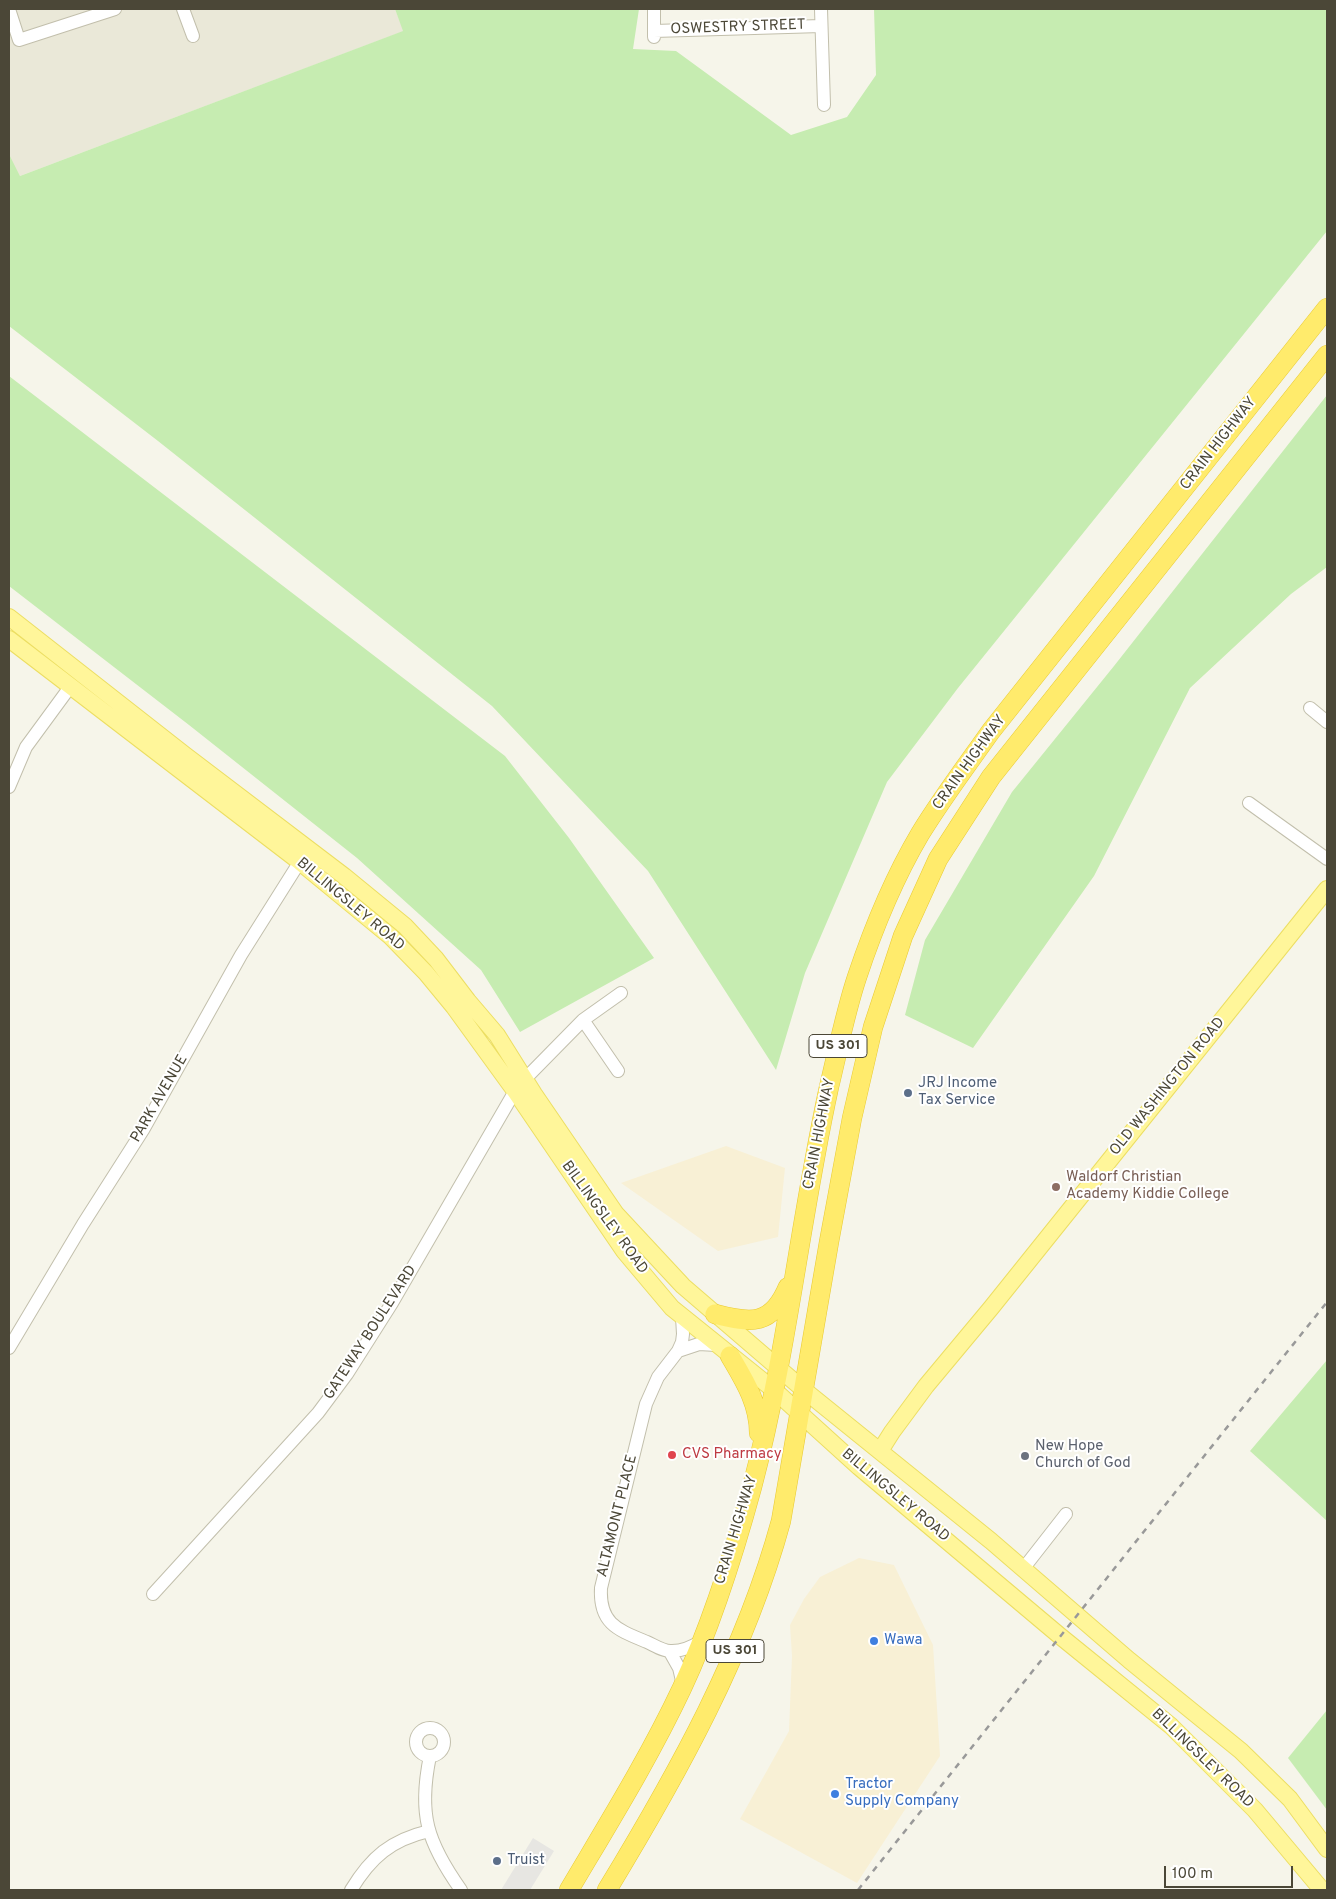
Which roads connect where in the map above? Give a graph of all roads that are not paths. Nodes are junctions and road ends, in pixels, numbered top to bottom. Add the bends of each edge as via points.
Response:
1 (9, 9) edge
2 (115, 9) edge
3 (183, 9) edge
4 (654, 9) edge
5 (821, 9) edge
6 (821, 26) junction
7 (193, 36) dead end
8 (14, 42) edge
9 (824, 105) dead end
10 (1327, 308) edge
11 (1327, 355) edge
12 (9, 617) edge
13 (9, 640) edge
14 (70, 687) junction
15 (1310, 708) dead end
16 (1327, 722) edge
17 (9, 787) edge
18 (1250, 804) dead end
19 (304, 856) junction
20 (1327, 859) edge
21 (1327, 889) edge
22 (621, 993) dead end
23 (583, 1020) junction
24 (618, 1071) dead end
25 (520, 1085) junction
26 (795, 1269) junction
27 (715, 1314) junction
28 (682, 1317) junction
29 (9, 1348) edge
30 (723, 1350) junction
31 (678, 1351) junction
32 (779, 1368) junction
33 (774, 1390) junction
34 (804, 1390) junction
35 (799, 1414) junction
36 (880, 1451) junction
37 (758, 1462) junction
38 (900, 1501) junction
39 (1066, 1514) dead end
40 (1023, 1569) junction
41 (1006, 1590) junction
42 (154, 1594) dead end
43 (701, 1641) junction
44 (670, 1652) junction
45 (684, 1685) junction
46 (430, 1756) dead end
47 (429, 1831) junction
48 (1327, 1849) edge
49 (351, 1890) edge
50 (460, 1890) edge
51 (569, 1890) edge
52 (607, 1890) edge
53 (1322, 1890) edge

1 - 8 street
2 - 8 street
3 - 7 street
4 - 6 street, OSWESTRY STREET via 654,34
5 - 6 street
6 - 9 street
10 - 26 highway, CRAIN HIGHWAY / US 301 via 991,731 912,849 876,926 848,1004 823,1116
11 - 34 highway, CRAIN HIGHWAY / US 301 via 997,770 938,859 903,936 873,1027 852,1118
12 - 19 main road, BILLINGSLEY ROAD
13 - 14 main road, BILLINGSLEY ROAD
14 - 17 street via 26,747
14 - 19 main road, BILLINGSLEY ROAD
15 - 16 street
18 - 20 street
19 - 25 main road, BILLINGSLEY ROAD via 424,970
19 - 29 street, PARK AVENUE via 241,955 144,1130
21 - 36 main road, OLD WASHINGTON ROAD via 926,1386
22 - 23 street, GATEWAY BOULEVARD
23 - 24 street
23 - 25 street, GATEWAY BOULEVARD
25 - 27 main road, BILLINGSLEY ROAD via 616,1214 683,1286
25 - 28 main road, BILLINGSLEY ROAD via 624,1250
25 - 42 street, GATEWAY BOULEVARD via 392,1303 333,1393
26 - 27 highway via 779,1305 769,1315 748,1320
26 - 32 highway, CRAIN HIGHWAY / US 301
27 - 32 main road, BILLINGSLEY ROAD
28 - 30 main road, BILLINGSLEY ROAD
28 - 31 street, ALTAMONT PLACE via 683,1334
30 - 31 street via 690,1346
30 - 33 main road, BILLINGSLEY ROAD
30 - 37 highway via 749,1390 756,1408 759,1420
31 - 44 street, ALTAMONT PLACE via 658,1377 646,1404 600,1597 613,1626
32 - 33 highway, CRAIN HIGHWAY / US 301
32 - 34 main road, BILLINGSLEY ROAD
33 - 35 main road, BILLINGSLEY ROAD
33 - 37 highway, CRAIN HIGHWAY / US 301
34 - 35 highway, CRAIN HIGHWAY / US 301
34 - 36 main road, BILLINGSLEY ROAD
35 - 38 main road, BILLINGSLEY ROAD
35 - 52 highway, CRAIN HIGHWAY / US 301 via 781,1521 745,1627 721,1685 675,1775
36 - 38 main road via 891,1488
36 - 40 main road, BILLINGSLEY ROAD
37 - 43 highway, CRAIN HIGHWAY / US 301 via 734,1547
38 - 41 main road, BILLINGSLEY ROAD
39 - 40 street
40 - 41 main road
40 - 48 main road, BILLINGSLEY ROAD via 1241,1750 1290,1799
41 - 53 main road, BILLINGSLEY ROAD via 1172,1726 1256,1810
43 - 44 street via 692,1647
43 - 45 highway, CRAIN HIGHWAY / US 301
44 - 45 street
45 - 51 highway, CRAIN HIGHWAY / US 301
46 - 47 street via 424,1800
47 - 49 street via 398,1841 386,1849 366,1867
47 - 50 street via 436,1852

